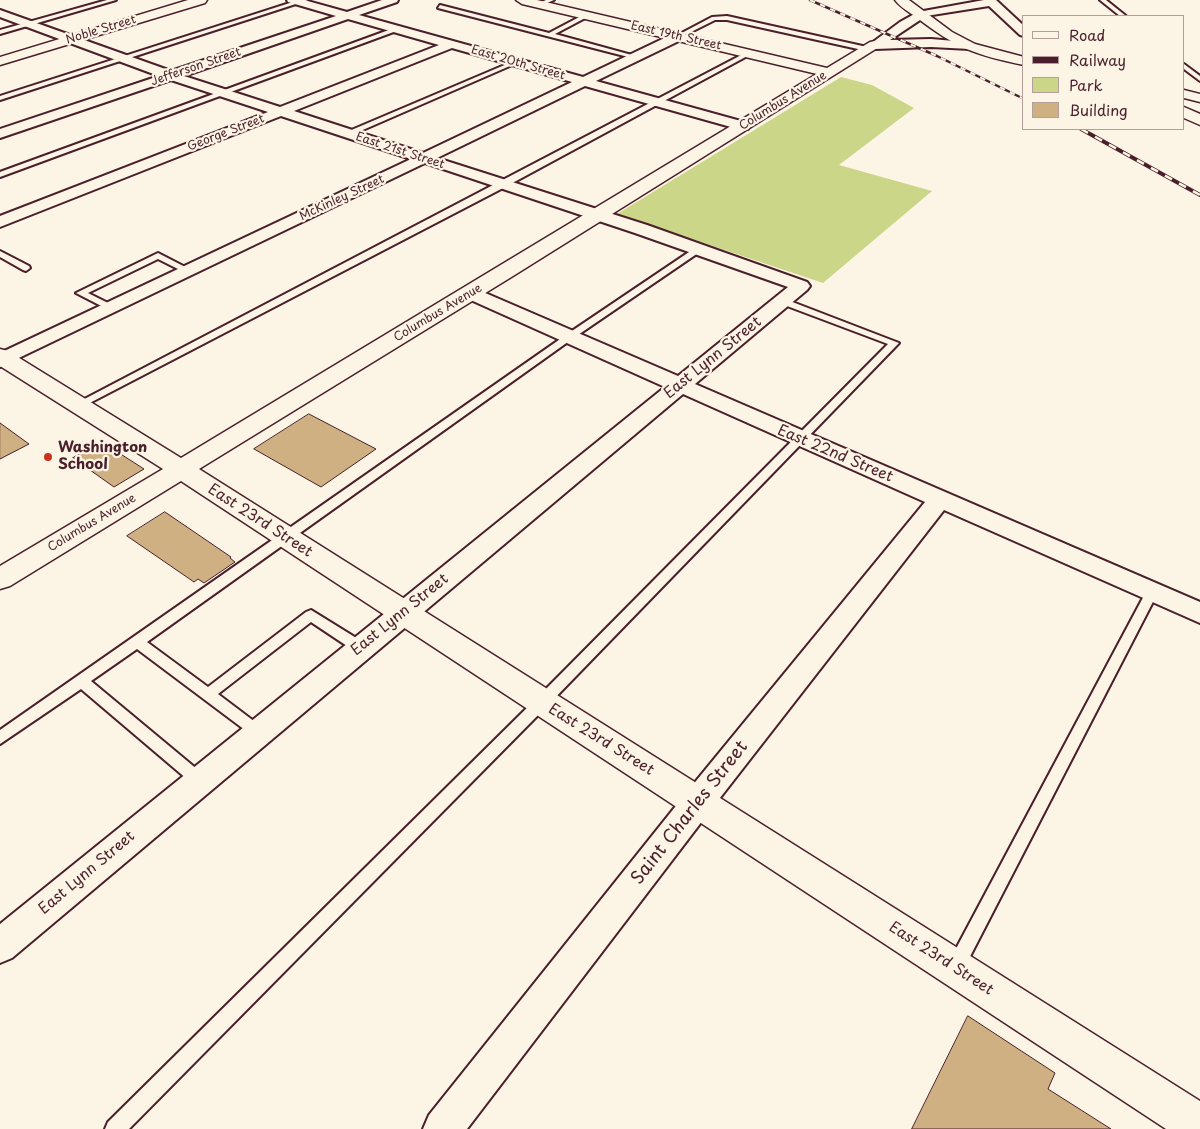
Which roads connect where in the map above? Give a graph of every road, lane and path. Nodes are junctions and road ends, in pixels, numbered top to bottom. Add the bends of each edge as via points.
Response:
1 (114, 0) edge
2 (201, 0) edge
3 (393, 0) edge
4 (522, 0) edge
5 (901, 0) edge
6 (987, 0) edge
7 (1103, 0) edge
8 (299, 1) edge
9 (545, 2) edge
10 (440, 7) dead end
11 (0, 13) edge
12 (922, 14) junction
13 (347, 15) junction
14 (587, 15) junction
15 (1122, 15) edge
16 (30, 24) junction
17 (397, 29) junction
18 (1022, 31) edge
19 (0, 32) edge
20 (549, 34) junction
21 (679, 36) junction
22 (72, 39) junction
23 (452, 44) junction
24 (966, 46) junction
25 (871, 47) junction
26 (750, 53) junction
27 (636, 57) junction
28 (125, 59) junction
29 (0, 60) edge
30 (1022, 61) edge
31 (516, 62) junction
32 (1185, 67) edge
33 (829, 73) junction
34 (172, 76) junction
35 (1200, 79) edge
36 (585, 82) junction
37 (222, 92) junction
38 (1185, 94) edge
39 (1200, 97) edge
40 (0, 98) edge
41 (658, 102) junction
42 (280, 112) junction
43 (1185, 112) edge
44 (1200, 120) edge
45 (743, 126) junction
46 (0, 134) edge
47 (346, 134) junction
48 (424, 159) junction
49 (0, 175) edge
50 (502, 185) junction
51 (598, 215) junction
52 (0, 222) edge
53 (698, 249) junction
54 (0, 254) edge
55 (26, 268) dead end
56 (189, 271) junction
57 (470, 293) junction
58 (791, 294) junction
59 (111, 308) junction
60 (569, 337) junction
61 (1, 358) edge
62 (679, 386) junction
63 (78, 405) junction
64 (801, 439) junction
65 (181, 469) junction
66 (940, 500) junction
67 (286, 537) junction
68 (0, 579) edge
69 (1152, 592) junction
70 (403, 613) junction
71 (1200, 613) edge
72 (138, 642) junction
73 (360, 648) junction
74 (81, 681) junction
75 (208, 694) junction
76 (542, 702) junction
77 (258, 732) junction
78 (0, 738) edge
79 (199, 780) junction
80 (698, 802) junction
81 (0, 946) edge
82 (955, 968) junction
83 (1200, 1126) edge
84 (115, 1129) edge
85 (443, 1129) edge

1 - 16 lane
2 - 22 street, Noble Street
3 - 13 street, Jefferson Street
4 - 9 street, East 19th Street
5 - 12 street
6 - 12 street, Columbus Avenue via 984,4
6 - 18 street
7 - 15 lane
8 - 13 street, East 20th Street
8 - 28 lane
9 - 14 street, East 19th Street
10 - 20 lane
11 - 16 street, East 21st Street
12 - 24 street
12 - 25 street, Columbus Avenue
13 - 17 street, East 20th Street
13 - 34 street, Jefferson Street
14 - 20 lane
14 - 21 street, East 19th Street
16 - 19 lane
16 - 22 street, East 21st Street
17 - 23 street, East 20th Street
17 - 37 lane
20 - 27 lane
21 - 25 lane via 714,18 726,18
21 - 26 street, East 19th Street
21 - 27 street, McKinley Street
22 - 28 street, East 21st Street
22 - 29 street, Noble Street
23 - 31 street, East 20th Street
23 - 42 street, George Street
24 - 25 street via 931,43
24 - 30 street
25 - 33 street, Columbus Avenue
26 - 33 street, East 19th Street
26 - 41 lane
27 - 36 street, McKinley Street
28 - 34 street, East 21st Street
28 - 40 lane
31 - 36 street, East 20th Street
31 - 47 lane
32 - 35 lane
33 - 45 street, Columbus Avenue
34 - 37 street, East 21st Street
34 - 46 street, Jefferson Street
36 - 41 street, East 20th Street
36 - 48 street, McKinley Street
37 - 42 street, East 21st Street
37 - 49 lane
38 - 39 street
41 - 45 street, East 20th Street
41 - 50 lane
42 - 47 street, East 21st Street
42 - 52 street, George Street
43 - 44 street
45 - 51 street, Columbus Avenue
47 - 48 street, East 21st Street
48 - 50 street, East 21st Street
48 - 56 street, McKinley Street
50 - 51 street, East 21st Street
50 - 63 lane
51 - 53 street, East 21st Street
51 - 57 street, Columbus Avenue
53 - 58 street, East 21st Street
53 - 60 lane
54 - 55 lane
56 - 59 street, McKinley Street
56 - 59 lane via 158,256 81,293
57 - 60 street, East 22nd Street
57 - 65 street, Columbus Avenue
58 - 62 street, East Lynn Street
58 - 64 lane via 894,343
59 - 61 street, McKinley Street
60 - 62 street, East 22nd Street
60 - 67 lane
61 - 63 street, East 23rd Street
62 - 64 street, East 22nd Street
62 - 70 street, East Lynn Street
63 - 65 street, East 23rd Street
64 - 66 street, East 22nd Street
64 - 76 lane
65 - 67 street, East 23rd Street
65 - 68 street, Columbus Avenue
66 - 69 street, East 22nd Street
66 - 80 street, Saint Charles Street
67 - 70 street, East 23rd Street
67 - 72 lane
69 - 71 street, East 22nd Street
69 - 82 lane
70 - 73 street, East Lynn Street
70 - 76 street, East 23rd Street
72 - 74 lane
72 - 75 lane
73 - 75 lane via 311,615
73 - 77 street, East Lynn Street
74 - 78 lane
74 - 79 lane
75 - 77 lane
76 - 80 street, East 23rd Street
76 - 84 lane
77 - 79 street, East Lynn Street
79 - 81 street, East Lynn Street
80 - 82 street, East 23rd Street
80 - 85 street, Saint Charles Street
82 - 83 street, East 23rd Street

